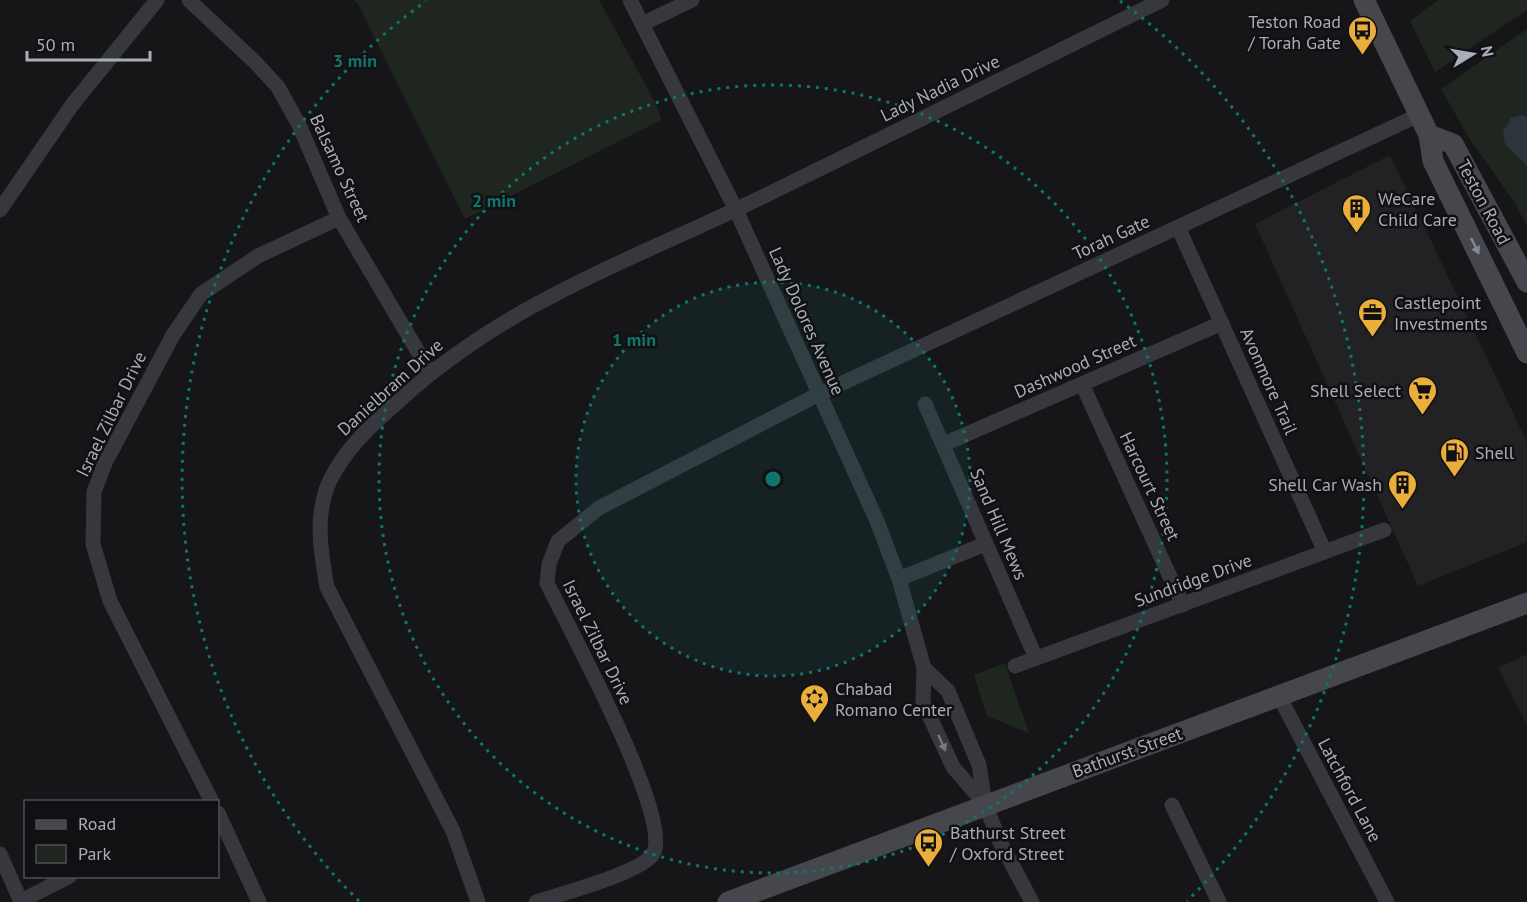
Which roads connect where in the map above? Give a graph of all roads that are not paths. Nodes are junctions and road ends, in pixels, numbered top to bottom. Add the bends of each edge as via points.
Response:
1 (157, 0) edge
2 (189, 0) edge
3 (630, 0) edge
4 (693, 0) edge
5 (1162, 0) edge
6 (1364, 0) edge
7 (642, 24) junction
8 (1419, 115) junction
9 (1429, 135) junction
10 (0, 210) edge
11 (736, 210) junction
12 (339, 218) junction
13 (1178, 227) junction
14 (1527, 282) edge
15 (1222, 323) junction
16 (1527, 353) edge
17 (430, 372) junction
18 (1082, 384) junction
19 (819, 394) junction
20 (925, 405) dead end
21 (944, 444) junction
22 (1384, 530) dead end
23 (985, 544) junction
24 (1325, 552) junction
25 (899, 579) junction
26 (1527, 603) edge
27 (1183, 605) junction
28 (1036, 658) junction
29 (1015, 666) dead end
30 (924, 668) junction
31 (1279, 696) junction
32 (211, 800) edge
33 (985, 804) junction
34 (1172, 805) dead end
35 (219, 815) edge
36 (0, 854) edge
37 (66, 878) edge
38 (21, 901) edge
39 (259, 902) edge
40 (478, 902) edge
41 (536, 902) edge
42 (728, 902) edge
43 (1032, 902) edge
44 (1219, 902) edge
45 (1387, 902) edge

1 - 10 street via 72,105
2 - 12 street, Balsamo Street via 278,87
3 - 7 street, Lady Dolores Avenue
4 - 7 street
5 - 11 street, Lady Nadia Drive
6 - 8 main road, Teston Road
7 - 11 street, Lady Dolores Avenue
8 - 9 main road, Teston Road
8 - 13 street, Torah Gate
9 - 14 main road, Teston Road via 1453,144
9 -> 16 main road, Teston Road via 1433,161
11 - 17 street, Danielbram Drive via 567,287 507,319
11 - 19 street, Lady Dolores Avenue
12 - 17 street, Balsamo Street
12 - 32 street, Israel Zilbar Drive via 258,256 201,294 167,345 105,463 94,492 93,544 110,601
13 - 15 street, Avonmore Trail
13 - 19 street, Torah Gate
15 - 18 street, Dashwood Street
15 - 24 street, Avonmore Trail
17 - 40 street, Danielbram Drive via 355,441 333,473 320,520 322,560 327,587 453,831
18 - 21 street, Dashwood Street
18 - 27 street, Harcourt Street
19 - 25 street, Lady Dolores Avenue
19 - 41 street, Israel Zilbar Drive via 599,508 558,540 547,583 645,788 658,840 652,855 638,867
20 - 21 street, Sand Hill Mews
21 - 23 street, Sand Hill Mews
22 - 24 street, Sundridge Drive
23 - 25 street
23 - 28 street, Sand Hill Mews
24 - 27 street, Sundridge Drive
25 - 30 street, Lady Dolores Avenue
26 - 31 main road, Bathurst Street
27 - 28 street, Sundridge Drive
28 - 29 street, Sundridge Drive
30 - 33 street via 948,691 979,765
30 -> 33 street, Lady Dolores Avenue via 923,702 953,767
31 - 33 main road, Bathurst Street
31 - 45 street, Latchford Lane
33 - 42 main road, Bathurst Street
33 - 43 street
34 - 44 street
35 - 39 street
36 - 38 street
37 - 38 street

